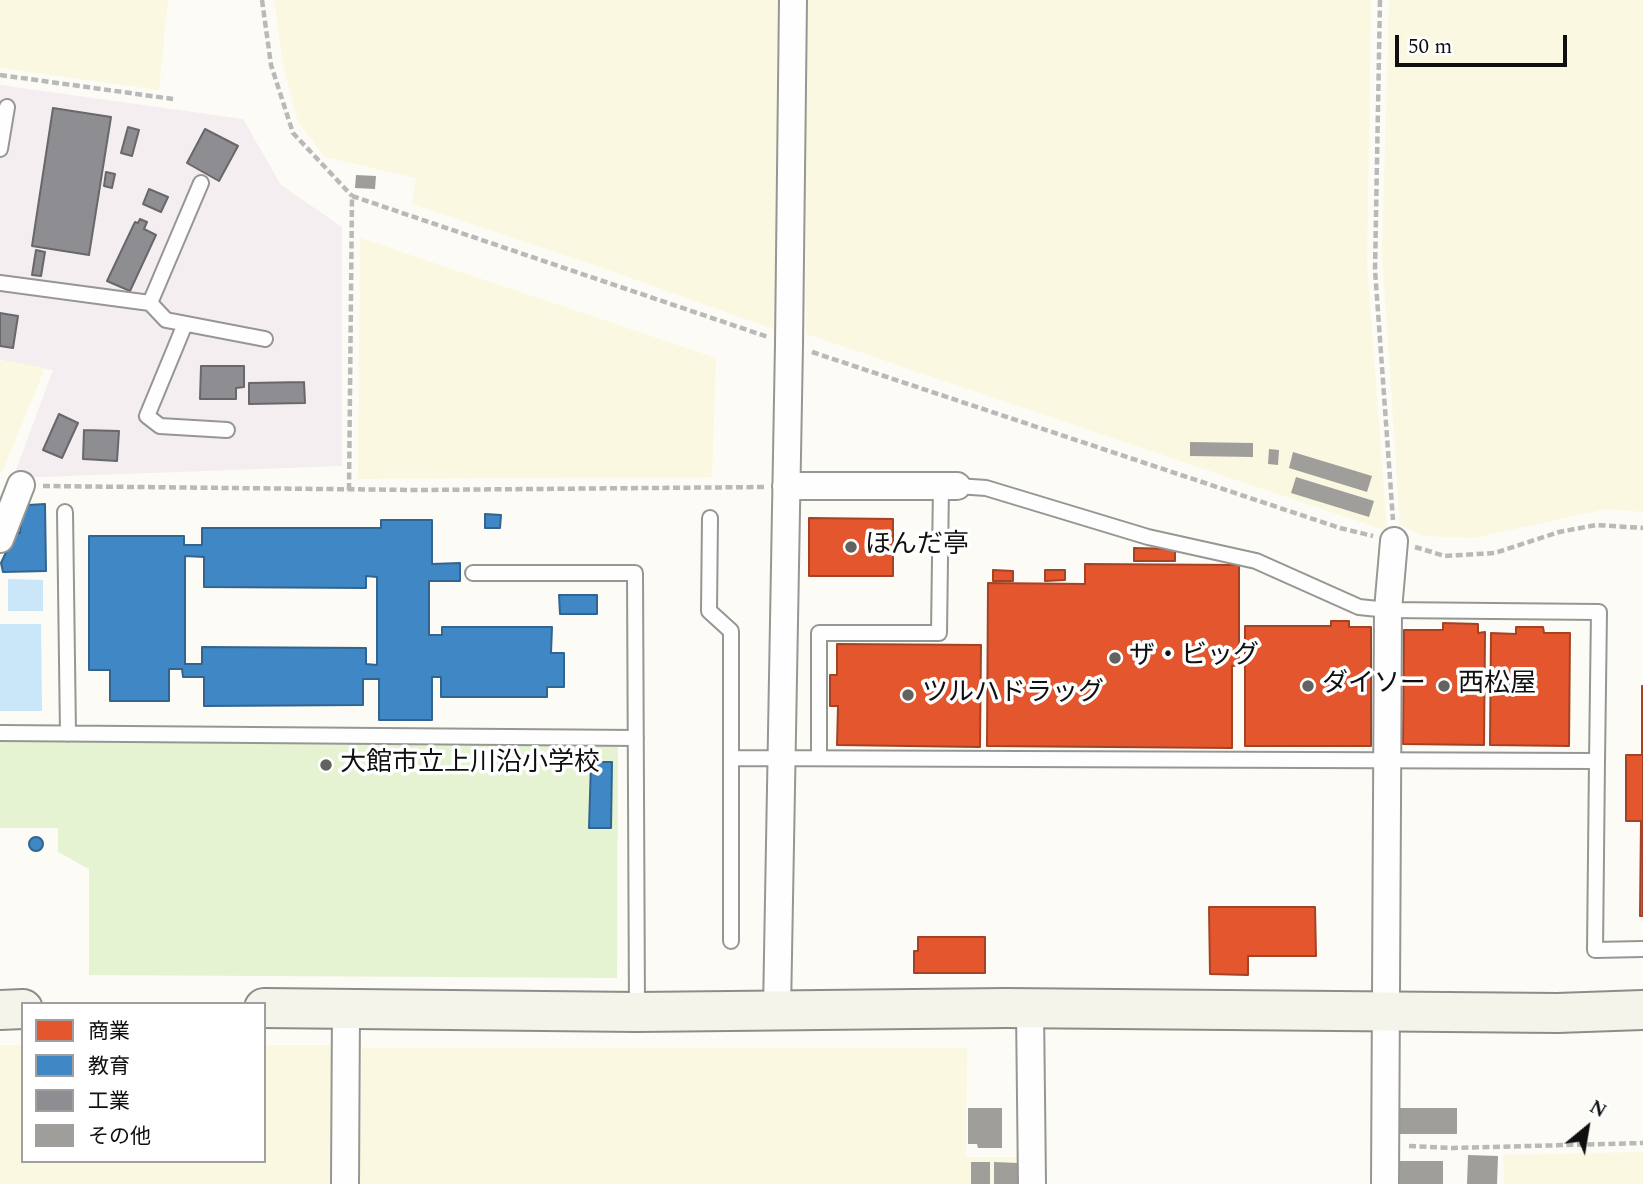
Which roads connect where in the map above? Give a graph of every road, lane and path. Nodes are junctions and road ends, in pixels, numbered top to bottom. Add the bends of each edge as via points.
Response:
1 (262, 0) edge
2 (793, 0) edge
3 (1380, 0) edge
4 (0, 75) edge
5 (173, 99) dead end
6 (7, 107) dead end
7 (0, 149) edge
8 (201, 183) dead end
9 (352, 196) junction
10 (0, 283) edge
11 (150, 303) junction
12 (185, 324) junction
13 (265, 340) dead end
14 (789, 344) junction
15 (227, 430) dead end
16 (21, 485) joint
17 (786, 486) junction
18 (949, 486) junction
19 (349, 490) junction
20 (65, 512) dead end
21 (710, 518) dead end
22 (1643, 528) edge
23 (0, 539) edge
24 (1394, 541) junction
25 (473, 573) dead end
26 (1388, 610) junction
27 (0, 733) edge
28 (68, 734) junction
29 (636, 738) junction
30 (818, 757) junction
31 (731, 758) junction
32 (782, 758) junction
33 (1388, 760) junction
34 (1597, 761) junction
35 (731, 941) dead end
36 (1643, 949) edge
37 (266, 1008) edge
38 (346, 1008) junction
39 (21, 1009) edge
40 (1030, 1009) junction
41 (0, 1010) edge
42 (777, 1010) junction
43 (1643, 1010) edge
44 (638, 1012) junction
45 (1388, 1012) junction
46 (1643, 1143) edge
47 (1385, 1146) junction
48 (345, 1184) edge
49 (1032, 1184) edge
50 (1385, 1184) edge

1 - 9 path via 271,65 293,132
2 - 14 street
3 - 24 path via 1375,270
4 - 5 path
6 - 7 lane
8 - 11 lane
9 - 14 path
9 - 19 path
10 - 11 lane
11 - 12 lane via 166,320
12 - 13 lane
12 - 15 lane via 147,415 160,426
14 - 17 street
14 - 24 path via 1340,528
16 - 19 path
16 - 23 street
17 - 18 street
17 - 19 path
17 - 32 street
18 - 26 lane via 986,488 1148,537 1256,561 1359,607
18 - 30 lane via 939,633 819,633
20 - 28 lane
21 - 31 lane via 709,611 731,631
22 - 24 path via 1596,525 1495,553 1444,556
24 - 26 street
25 - 29 lane via 635,573
26 - 33 street
26 - 34 lane via 1599,612
27 - 28 lane
28 - 29 lane
29 - 44 lane
30 - 32 lane
30 - 33 lane
31 - 32 lane
31 - 35 lane
32 - 42 street
33 - 34 lane
33 - 45 street
34 - 36 lane via 1595,950
37 - 38 street
38 - 44 street
38 - 48 street
39 - 41 street
40 - 42 street
40 - 45 street
40 - 49 street
42 - 44 street
43 - 45 street
45 - 47 street
46 - 47 path
47 - 50 street

